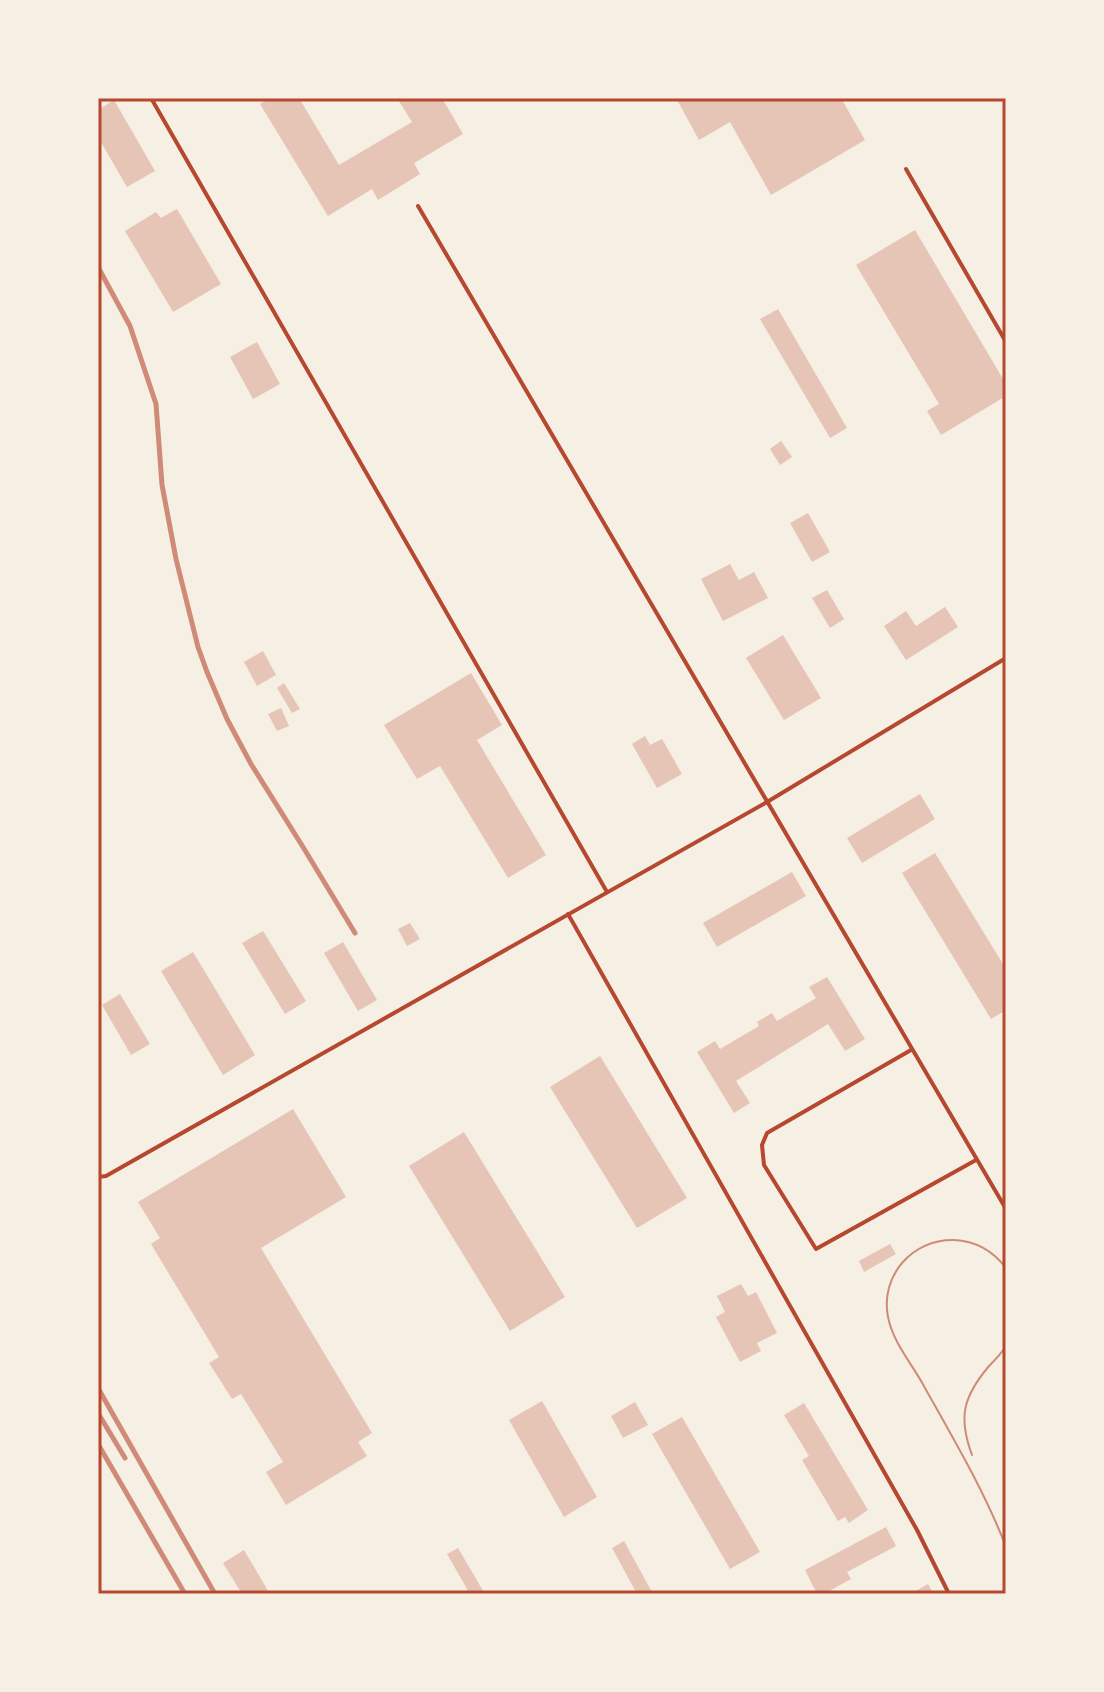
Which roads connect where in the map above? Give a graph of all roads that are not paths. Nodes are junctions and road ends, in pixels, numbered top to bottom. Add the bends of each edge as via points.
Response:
1 (151, 98) edge
2 (906, 169) dead end
3 (418, 206) dead end
4 (1006, 342) edge
5 (1006, 658) edge
6 (767, 802) junction
7 (607, 892) junction
8 (568, 914) junction
9 (911, 1050) junction
10 (976, 1160) junction
11 (98, 1177) edge
12 (1006, 1209) edge
13 (949, 1594) edge

1 - 7 lane
2 - 4 lane
3 - 6 lane
5 - 6 lane
6 - 7 lane
6 - 9 lane
7 - 8 lane
8 - 11 lane
8 - 13 lane
9 - 10 lane
9 - 10 lane via 767,1133 764,1165 816,1249
10 - 12 lane

